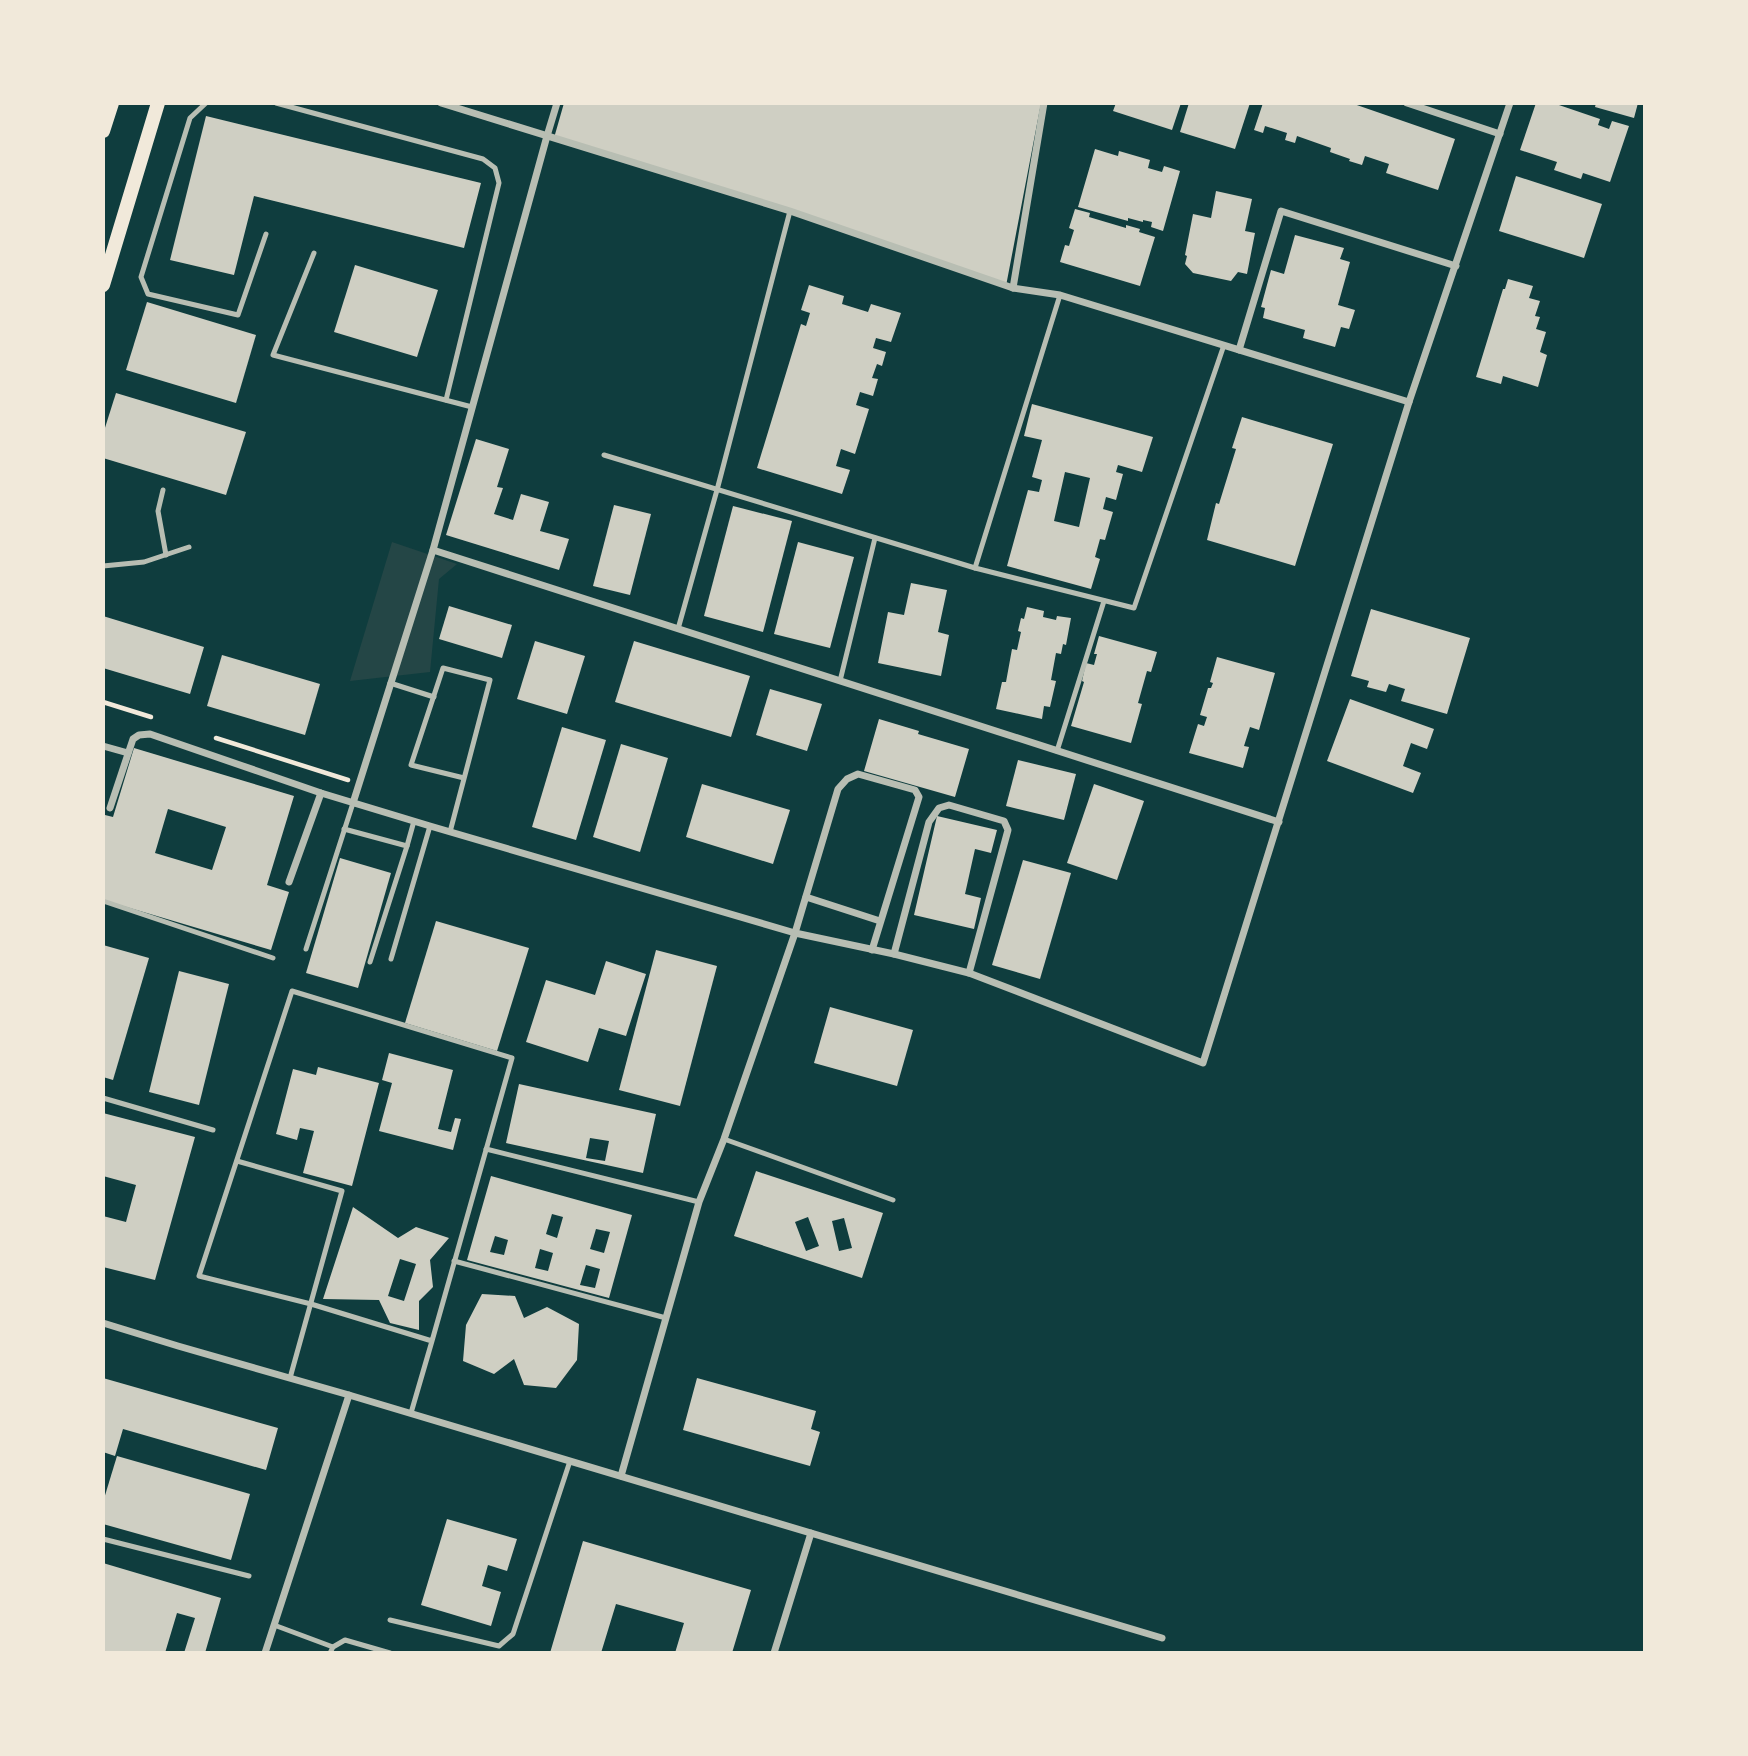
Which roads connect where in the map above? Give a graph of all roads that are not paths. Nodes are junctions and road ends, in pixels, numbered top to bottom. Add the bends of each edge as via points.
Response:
1 (112, 103) edge
2 (158, 103) edge
3 (206, 103) edge
4 (276, 103) edge
5 (441, 103) edge
6 (557, 103) edge
7 (1044, 103) edge
8 (1407, 103) edge
9 (1510, 103) edge
10 (103, 131) edge
11 (1500, 134) junction
12 (547, 136) junction
13 (790, 211) junction
14 (266, 234) dead end
15 (314, 253) dead end
16 (1456, 266) junction
17 (103, 285) edge
18 (1013, 288) junction
19 (1060, 295) junction
20 (1224, 345) junction
21 (1239, 350) junction
22 (446, 400) junction
23 (1409, 402) junction
24 (472, 407) junction
25 (604, 455) dead end
26 (717, 489) junction
27 (163, 490) dead end
28 (875, 538) junction
29 (189, 547) dead end
30 (433, 550) junction
31 (166, 555) junction
32 (103, 566) edge
33 (975, 568) junction
34 (1104, 601) junction
35 (678, 629) junction
36 (840, 681) junction
37 (390, 683) junction
38 (434, 696) junction
39 (103, 746) edge
40 (1058, 751) junction
41 (128, 753) junction
42 (464, 778) junction
43 (321, 793) junction
44 (352, 803) junction
45 (110, 808) dead end
46 (414, 821) junction
47 (1279, 822) junction
48 (429, 826) junction
49 (344, 829) junction
50 (450, 832) junction
51 (407, 846) junction
52 (289, 882) dead end
53 (806, 897) junction
54 (103, 901) edge
55 (880, 921) junction
56 (795, 933) junction
57 (306, 948) dead end
58 (872, 950) junction
59 (894, 954) junction
60 (273, 958) dead end
61 (391, 959) dead end
62 (370, 962) dead end
63 (969, 973) junction
64 (103, 1098) edge
65 (213, 1130) dead end
66 (724, 1139) junction
67 (486, 1149) junction
68 (237, 1161) junction
69 (893, 1200) dead end
70 (699, 1202) junction
71 (454, 1261) junction
72 (311, 1304) junction
73 (666, 1318) junction
74 (103, 1324) edge
75 (432, 1341) junction
76 (290, 1378) junction
77 (349, 1395) junction
78 (411, 1413) junction
79 (570, 1461) junction
80 (621, 1476) junction
81 (811, 1533) junction
82 (103, 1539) edge
83 (248, 1576) dead end
84 (390, 1620) dead end
85 (274, 1625) junction
86 (1162, 1638) dead end
87 (331, 1650) edge
88 (265, 1653) edge
89 (390, 1653) edge
90 (775, 1653) edge

1 - 10 main road
2 - 17 main road
3 - 14 lane via 190,118 141,277 148,294 238,315
4 - 22 lane via 483,159 495,168 499,183
5 - 12 street
6 - 12 street
7 - 18 street
8 - 11 street
9 - 11 street
11 - 16 street
12 - 13 street
12 - 24 street
13 - 18 street
13 - 26 lane
15 - 22 lane via 273,355
16 - 21 street via 1280,211
16 - 23 street
18 - 19 street
19 - 20 street
19 - 33 lane
20 - 21 street
20 - 34 lane via 1134,608
21 - 23 street
22 - 24 lane
23 - 47 street
24 - 30 street
25 - 26 lane
26 - 28 lane
26 - 35 lane
27 - 31 lane via 158,511
28 - 33 lane
28 - 36 lane
29 - 31 lane
30 - 35 street
30 - 37 street
31 - 32 lane
33 - 34 lane
34 - 40 lane
35 - 36 street
36 - 40 street
37 - 38 lane
37 - 44 street
38 - 42 lane via 411,765
38 - 42 lane via 443,668 490,680
39 - 41 street
40 - 47 street
41 - 43 street via 133,738 150,734
41 - 45 street
42 - 50 lane
43 - 44 street
43 - 52 street
44 - 46 street
44 - 49 lane
46 - 48 street
46 - 51 lane
47 - 63 street via 1203,1063
48 - 50 street
48 - 61 lane
49 - 51 lane
49 - 57 lane
50 - 56 street
51 - 62 lane
53 - 55 street
53 - 55 street via 838,789 847,779 858,774 915,790 919,797
53 - 56 street
54 - 60 lane
55 - 58 street
56 - 58 street
56 - 66 street
58 - 59 street
59 - 63 street
59 - 63 street via 929,822 939,808 948,805 1004,821 1009,830
64 - 65 lane
66 - 69 lane
66 - 70 street
67 - 68 lane via 512,1058 292,991
67 - 70 lane
67 - 71 lane
68 - 72 lane via 342,1191
68 - 72 lane via 200,1276
70 - 73 street
71 - 73 lane
71 - 75 lane
72 - 75 lane
72 - 76 lane
73 - 80 street
74 - 76 street
75 - 78 lane
76 - 77 street
77 - 78 street
77 - 85 street
78 - 79 street
79 - 80 street
79 - 84 lane via 513,1634 499,1646
80 - 81 street
81 - 86 street
81 - 90 street
82 - 83 lane
85 - 87 lane
85 - 88 street
87 - 89 lane via 345,1640

